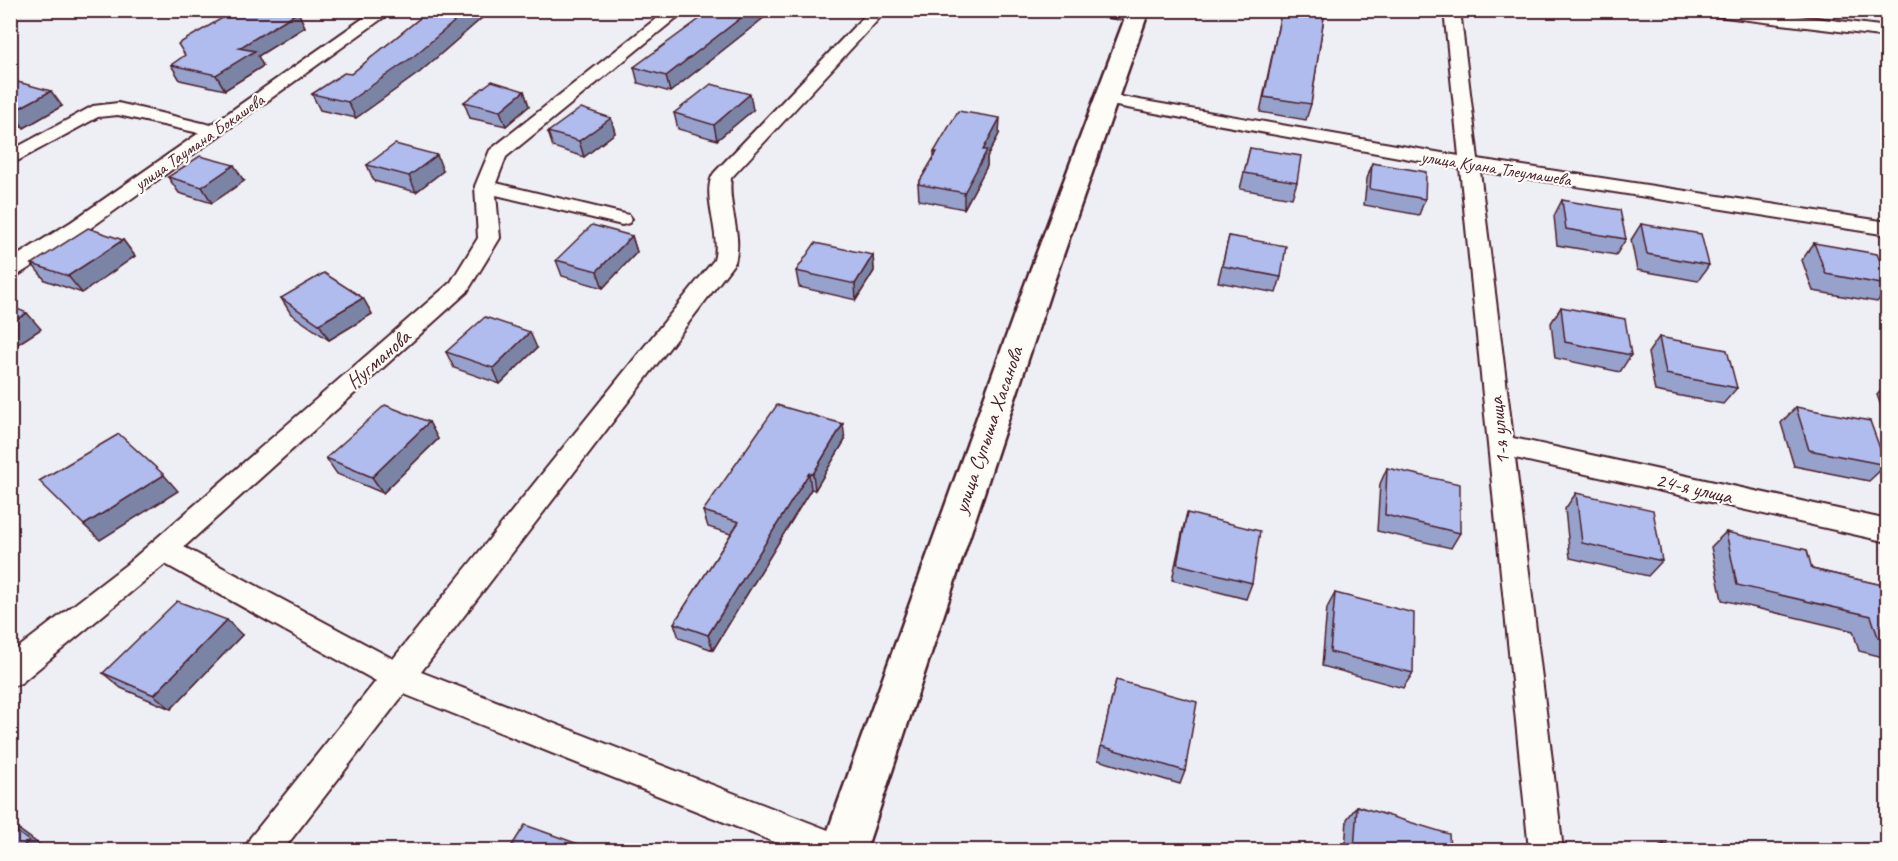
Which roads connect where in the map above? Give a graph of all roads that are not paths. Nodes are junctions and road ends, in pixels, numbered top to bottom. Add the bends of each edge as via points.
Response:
1 (386, 10) edge
2 (678, 10) edge
3 (879, 10) edge
4 (1097, 10) edge
5 (1452, 10) edge
6 (1708, 10) edge
7 (1138, 13) edge
8 (1887, 32) edge
9 (1105, 99) junction
10 (214, 131) junction
11 (10, 159) edge
12 (1470, 164) junction
13 (485, 186) junction
14 (622, 219) dead end
15 (1887, 229) edge
16 (10, 270) edge
17 (1501, 445) junction
18 (1887, 531) edge
19 (162, 549) junction
20 (10, 673) edge
21 (398, 677) junction
22 (262, 850) edge
23 (836, 850) edge
24 (843, 850) edge
25 (1546, 850) edge

1 - 10 street, улица Таумана Бокашева
2 - 13 street, Нугманова via 497,154
3 - 21 street via 721,177 718,189 729,236 724,262
4 - 7 street
5 - 12 street, 1-я улица
6 - 8 street
7 - 9 street, улица Супыша Хасанова
9 - 12 street, улица Куана Тлеумашева
9 - 24 street, улица Супыша Хасанова
10 - 11 street via 106,109 93,112
10 - 16 street, улица Таумана Бокашева
12 - 15 street, улица Куана Тлеумашева
12 - 17 street, 1-я улица
13 - 14 street
13 - 19 street, Нугманова via 489,238 459,287
17 - 18 street, 24-я улица
17 - 25 street, 1-я улица
19 - 20 street, Нугманова
19 - 21 street
21 - 22 street
21 - 23 street

